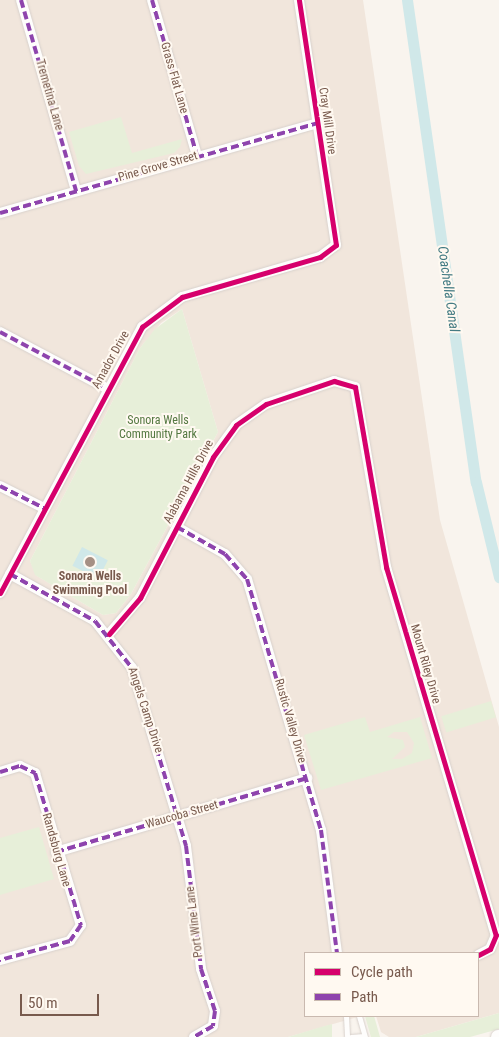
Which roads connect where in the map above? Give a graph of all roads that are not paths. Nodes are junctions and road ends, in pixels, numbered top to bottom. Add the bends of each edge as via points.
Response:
1 (21, 0) edge
2 (152, 0) edge
3 (299, 0) edge
4 (317, 123) junction
5 (197, 156) junction
6 (76, 191) junction
7 (0, 213) edge
8 (336, 245) joint
9 (0, 332) edge
10 (355, 387) joint
11 (106, 388) junction
12 (0, 486) edge
13 (44, 508) junction
14 (176, 527) junction
15 (10, 574) junction
16 (0, 593) edge
17 (109, 634) junction
18 (0, 772) edge
19 (307, 778) junction
20 (178, 816) junction
21 (56, 852) junction
22 (338, 952) edge
23 (479, 954) edge
24 (0, 960) edge
25 (346, 1017) edge
26 (359, 1017) edge
27 (365, 1036) edge
28 (194, 1037) edge
29 (346, 1037) edge
30 (351, 1037) edge

1 - 6 street, Tremetina Lane
2 - 5 street, Grass Flat Lane
3 - 4 street, Cray Mill Drive
4 - 5 street, Pine Grove Street
4 - 8 street, Cray Mill Drive
5 - 6 street, Pine Grove Street
6 - 7 street, Pine Grove Street
8 - 11 street, Amador Drive via 320,257 198,291 168,305 142,326
9 - 11 street
10 - 14 street, Alabama Hills Drive via 334,381 266,404 236,425 222,442
10 - 23 street, Mount Riley Drive via 386,567 495,942
11 - 13 street, Amador Drive
12 - 13 street
13 - 15 street, Amador Drive
14 - 17 street, Alabama Hills Drive via 140,598
14 - 19 street, Rustic Valley Drive via 225,554 247,579
15 - 16 street, Amador Drive
15 - 17 street, Angels Camp Drive via 75,607
17 - 20 street, Angels Camp Drive via 140,688
18 - 21 street, Randsburg Lane via 28,768 39,781
19 - 20 street, Waucoba Street
19 - 22 street, Rustic Valley Drive via 321,830
20 - 21 street, Waucoba Street
20 - 28 street, Port Wine Lane via 188,859 201,969 215,1011 213,1026
21 - 24 street, Randsburg Lane via 81,925 78,934 60,945
25 - 29 lane
26 - 27 lane
27 - 30 lane

